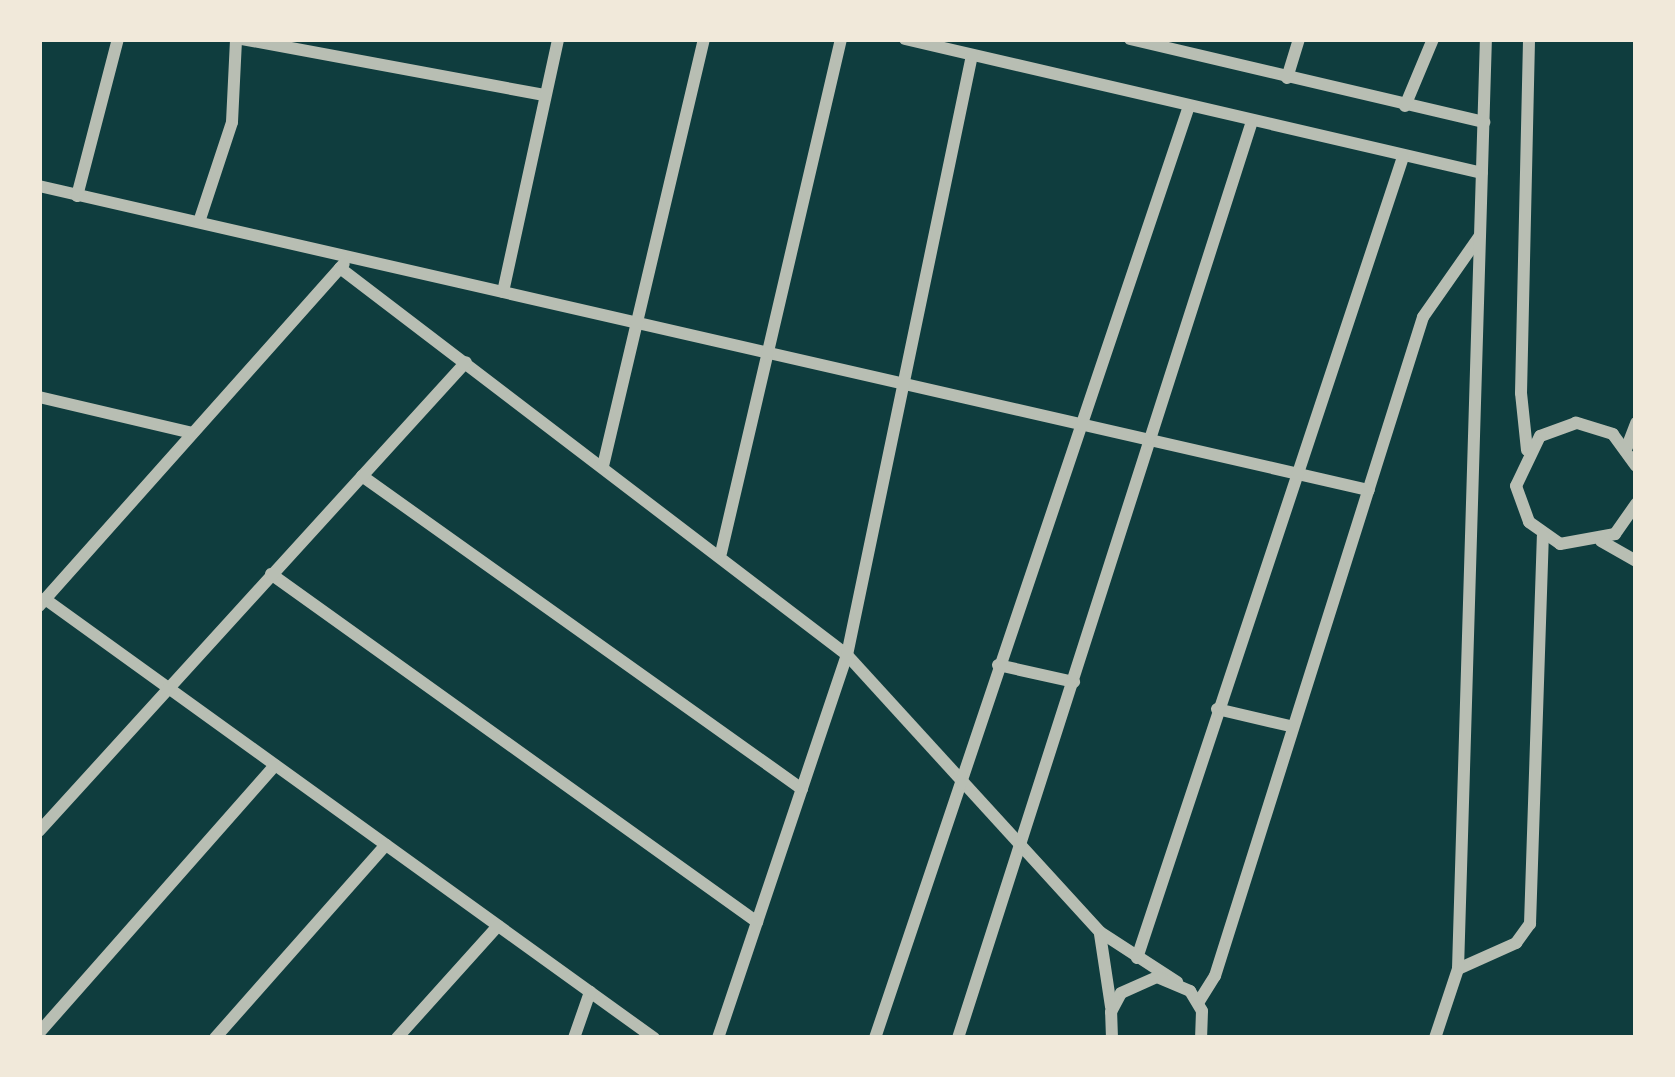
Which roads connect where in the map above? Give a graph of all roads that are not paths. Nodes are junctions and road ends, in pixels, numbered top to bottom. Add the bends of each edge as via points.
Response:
1 (118, 39) edge
2 (239, 39) edge
3 (558, 39) edge
4 (704, 39) edge
5 (841, 39) edge
6 (905, 39) edge
7 (1130, 39) edge
8 (1204, 39) edge
9 (1299, 39) edge
10 (1433, 39) edge
11 (1486, 39) edge
12 (1529, 39) edge
13 (972, 55) junction
14 (1197, 57) junction
15 (1287, 78) junction
16 (542, 94) junction
17 (1190, 106) junction
18 (1405, 106) junction
19 (1252, 121) junction
20 (1484, 122) junction
21 (1403, 157) junction
22 (1482, 173) junction
23 (39, 186) edge
24 (77, 196) junction
25 (199, 222) junction
26 (1480, 236) junction
27 (352, 254) junction
28 (340, 268) junction
29 (503, 292) junction
30 (632, 324) junction
31 (763, 352) junction
32 (466, 362) junction
33 (899, 385) junction
34 (39, 397) edge
35 (1084, 422) junction
36 (1636, 423) edge
37 (192, 433) junction
38 (1144, 441) junction
39 (1627, 447) junction
40 (1527, 450) junction
41 (603, 466) junction
42 (1636, 466) edge
43 (1299, 472) junction
44 (362, 476) junction
45 (1369, 490) junction
46 (1636, 504) edge
47 (1543, 536) junction
48 (1600, 541) junction
49 (721, 553) junction
50 (1636, 561) edge
51 (272, 574) junction
52 (42, 603) edge
53 (847, 655) junction
54 (998, 665) junction
55 (1075, 682) junction
56 (167, 687) junction
57 (1217, 710) junction
58 (1290, 726) junction
59 (275, 765) junction
60 (962, 779) junction
61 (802, 789) junction
62 (39, 831) edge
63 (386, 845) junction
64 (1023, 850) junction
65 (757, 922) junction
66 (498, 926) junction
67 (1100, 932) junction
68 (1137, 958) junction
69 (1458, 968) junction
70 (1177, 982) junction
71 (590, 992) junction
72 (1198, 1004) junction
73 (1111, 1012) junction
74 (1203, 1019) junction
75 (39, 1033) edge
76 (1110, 1035) edge
77 (215, 1038) edge
78 (397, 1038) edge
79 (574, 1038) edge
80 (654, 1038) edge
81 (718, 1038) edge
82 (875, 1038) edge
83 (958, 1038) edge
84 (1201, 1038) edge
85 (1210, 1038) edge
86 (1435, 1038) edge

1 - 24 street
2 - 16 street
2 - 25 street via 227,144
3 - 16 street
4 - 30 street
5 - 31 street
6 - 13 street
7 - 14 street
8 - 14 street
9 - 15 street
10 - 18 street
11 - 20 street
12 - 40 street via 1521,394
13 - 17 street
13 - 33 street
14 - 15 street
15 - 18 street
16 - 29 street
17 - 19 street
17 - 35 street
18 - 20 street
19 - 21 street
19 - 38 street
20 - 22 street
21 - 22 street
21 - 43 street
22 - 26 street
23 - 24 street
24 - 25 street
25 - 27 street
26 - 45 street via 1423,317
26 - 69 street
27 - 28 street
27 - 29 street
28 - 32 street
28 - 37 street
29 - 30 street
30 - 31 street
30 - 41 street
31 - 33 street
31 - 49 street
32 - 41 street
32 - 44 street
33 - 35 street
33 - 53 street
34 - 37 street
35 - 38 street
35 - 54 street
36 - 39 street
37 - 52 street
38 - 43 street
38 - 55 street
39 - 40 street via 1576,423
39 - 42 street
40 - 47 street via 1520,506
41 - 49 street
43 - 45 street
43 - 57 street
44 - 51 street
44 - 61 street
45 - 58 street
46 - 48 street
47 - 48 street via 1579,547
47 - 69 street via 1530,925 1516,943
48 - 50 street
49 - 53 street
51 - 56 street
51 - 65 street
52 - 56 street
53 - 60 street
53 - 61 street
54 - 55 street
54 - 60 street
55 - 64 street
56 - 59 street
56 - 62 street
57 - 58 street
57 - 68 street
58 - 72 street via 1215,976
59 - 63 street
59 - 75 street
60 - 64 street
60 - 82 street
61 - 65 street
63 - 66 street
63 - 77 street
64 - 67 street
64 - 83 street
65 - 81 street
66 - 71 street
66 - 78 street
67 - 68 street
67 - 73 street
68 - 70 street
69 - 86 street
70 - 72 street
70 - 73 street via 1137,981
71 - 79 street
71 - 80 street
72 - 74 street
73 - 76 street
74 - 84 street
74 - 85 street

